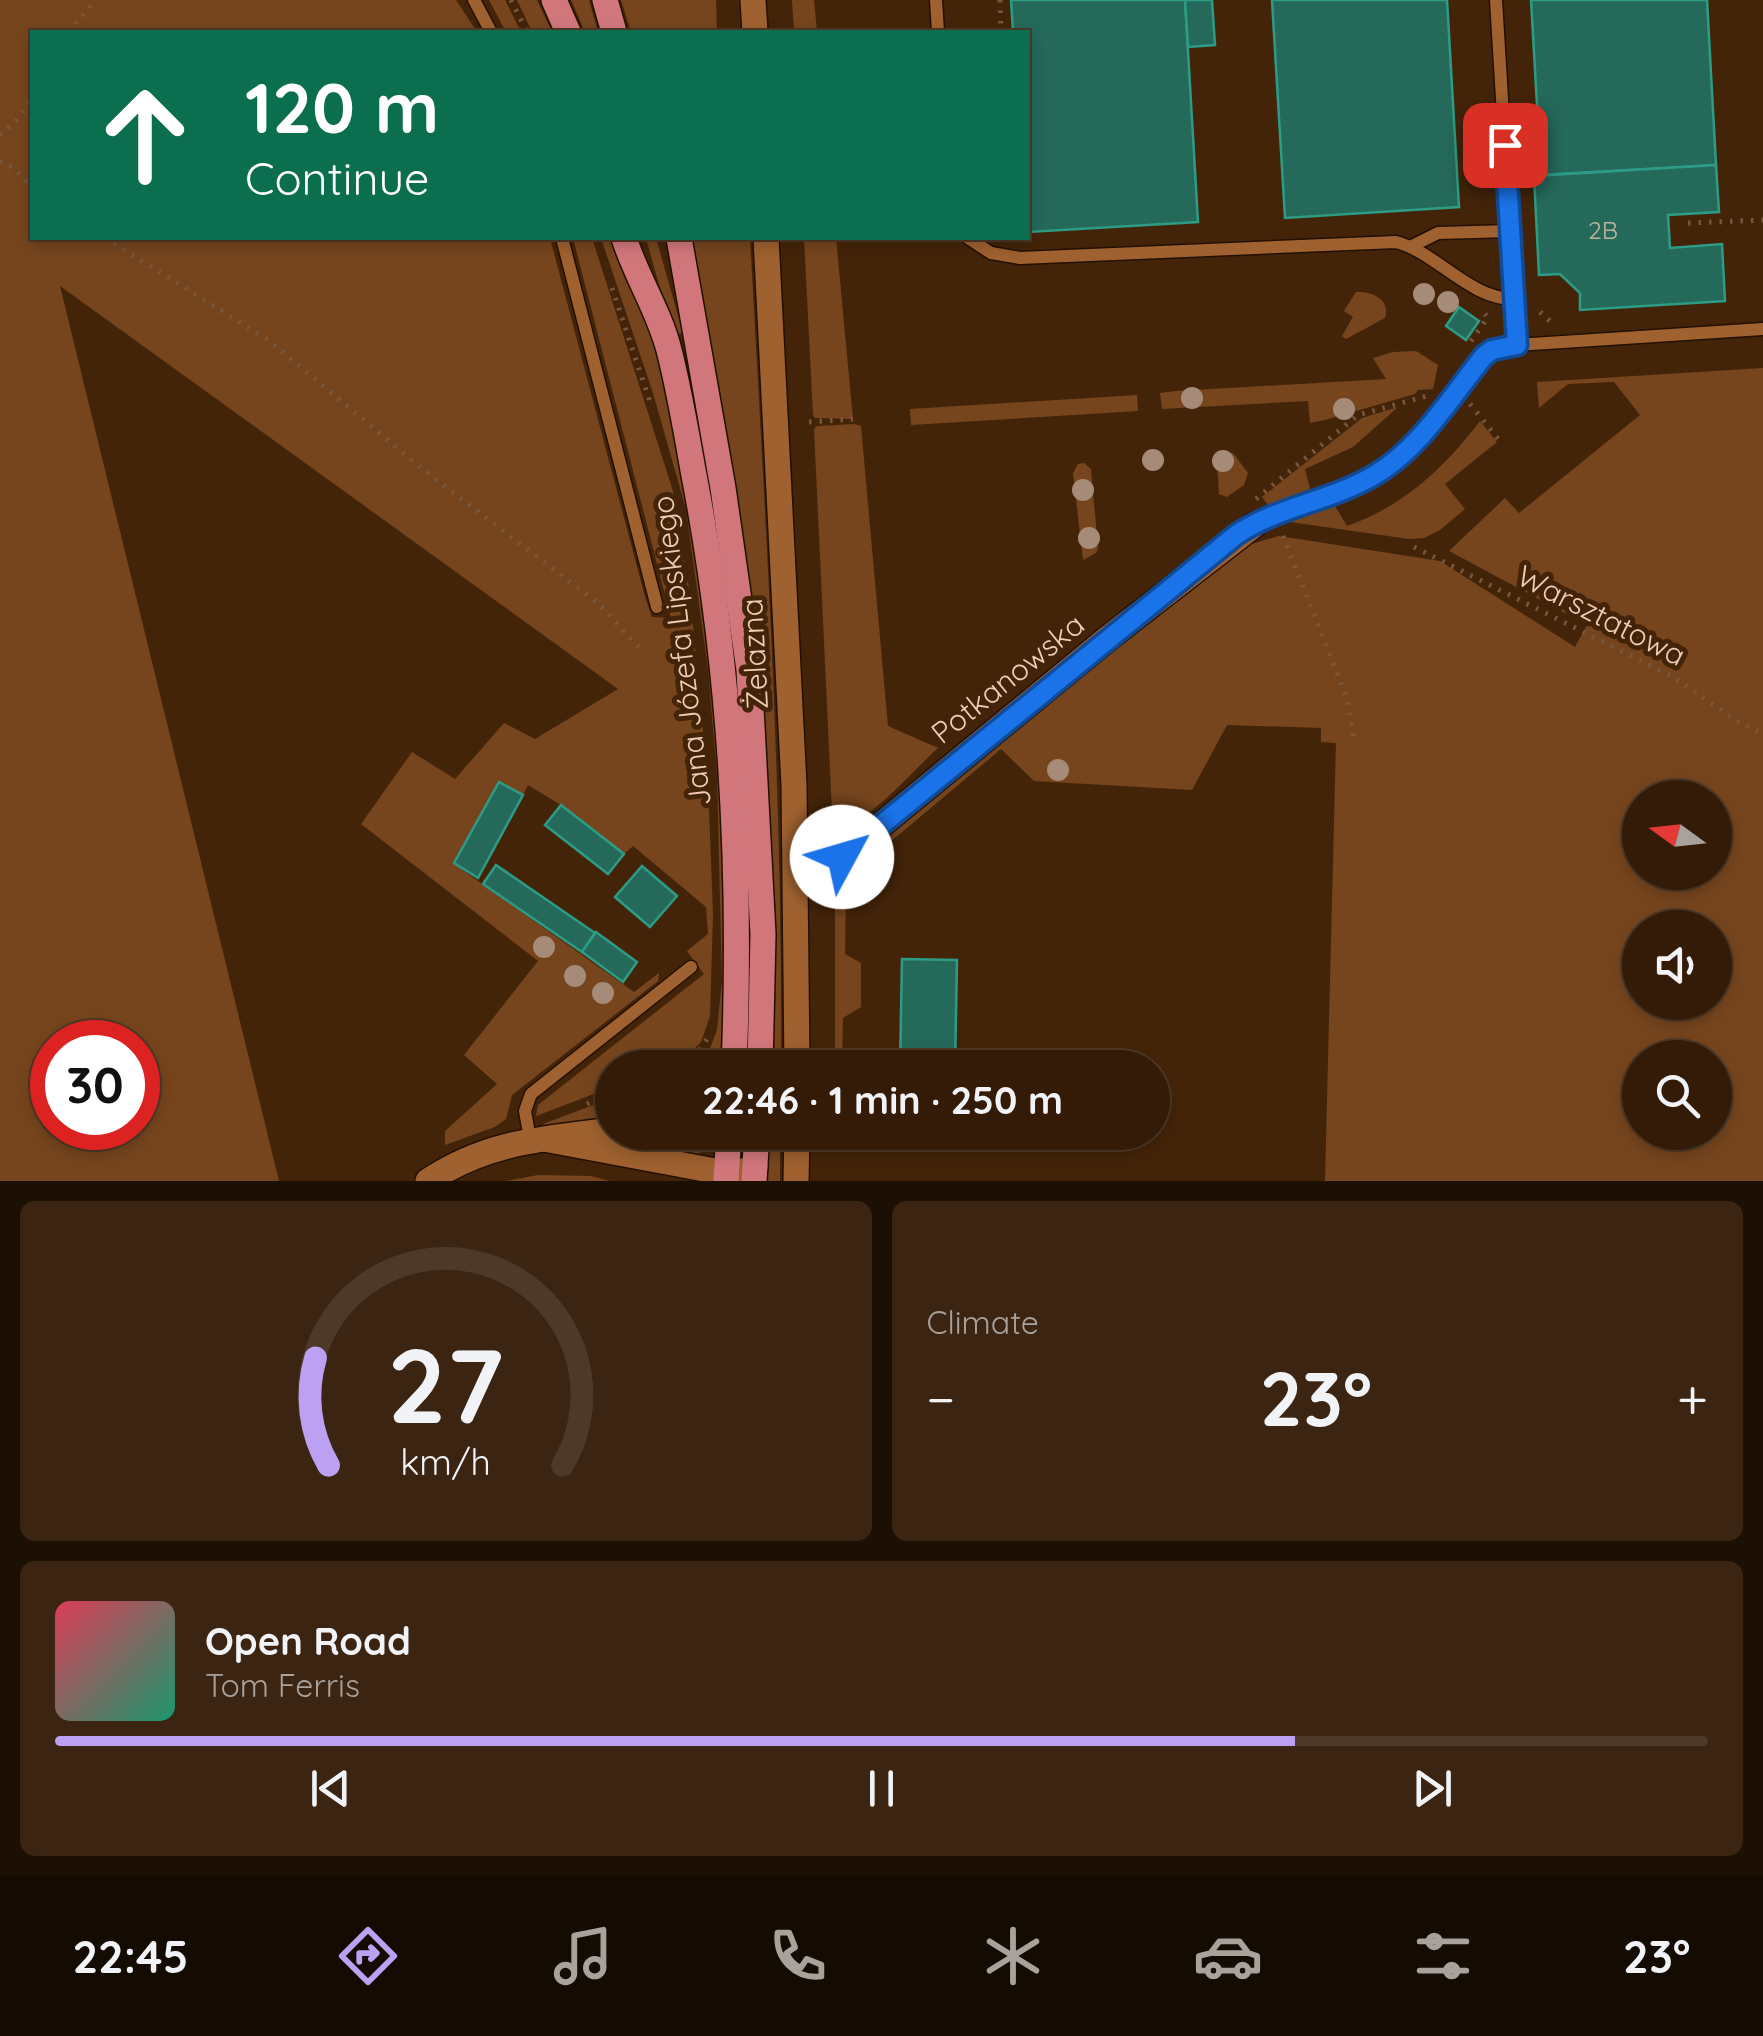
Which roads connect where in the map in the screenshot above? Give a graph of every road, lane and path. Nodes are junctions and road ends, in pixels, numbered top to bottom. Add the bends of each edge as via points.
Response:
1 (95, 0) edge
2 (474, 0) edge
3 (511, 0) edge
4 (554, 0) edge
5 (604, 0) edge
6 (753, 0) edge
7 (936, 0) edge
8 (1000, 0) edge
9 (1496, 0) edge
10 (70, 30) edge
11 (490, 30) edge
12 (526, 30) edge
13 (567, 30) edge
14 (613, 30) edge
15 (755, 30) edge
16 (938, 30) edge
17 (1002, 30) edge
18 (30, 101) edge
19 (0, 136) edge
20 (0, 161) edge
21 (30, 185) edge
22 (1763, 220) edge
23 (1688, 223) dead end
24 (1510, 231) junction
25 (107, 240) edge
26 (563, 240) edge
27 (625, 240) edge
28 (679, 240) edge
29 (766, 240) edge
30 (971, 240) edge
31 (1412, 246) junction
32 (607, 273) dead end
33 (1514, 299) junction
34 (1472, 306) dead end
35 (1763, 329) edge
36 (1517, 345) junction
37 (1466, 348) dead end
38 (1438, 389) dead end
39 (1390, 405) dead end
40 (655, 416) dead end
41 (854, 419) dead end
42 (809, 422) dead end
43 (1254, 525) joint
44 (1280, 529) dead end
45 (1414, 546) dead end
46 (657, 607) dead end
47 (642, 651) dead end
48 (1763, 734) edge
49 (1354, 740) dead end
50 (797, 866) junction
51 (691, 967) dead end
52 (711, 1029) dead end
53 (699, 1050) edge
54 (734, 1050) edge
55 (761, 1050) edge
56 (797, 1050) edge
57 (595, 1132) edge
58 (537, 1139) junction
59 (728, 1150) edge
60 (797, 1150) edge
61 (754, 1174) edge
62 (726, 1177) edge
63 (428, 1181) edge
64 (796, 1181) edge

1 - 10 path
2 - 11 lane
3 - 12 path
4 - 13 main road
5 - 14 main road
6 - 15 street
7 - 16 lane
8 - 17 path
9 - 24 lane
18 - 19 path
20 - 21 path
22 - 23 path
24 - 31 lane via 1438,233
24 - 33 lane
25 - 47 path via 267,339 599,604
26 - 46 lane
27 - 54 main road, Jana Józefa Lipskiego via 669,350 714,595 735,845
28 - 55 main road, Jana Józefa Lipskiego via 749,670 762,896
29 - 50 street, Żelazna
30 - 31 lane via 991,253 1020,258 1380,240
31 - 33 lane via 1490,296
32 - 40 path
33 - 36 lane
34 - 37 path via 1488,316
35 - 36 lane
36 - 43 lane via 1484,356 1422,434 1375,475
38 - 39 path
41 - 42 path
43 - 50 street, Potkanowska via 842,857
44 - 49 path via 1348,701
45 - 48 path, Warsztatowa via 1676,678
50 - 56 street, Żelazna
51 - 58 lane via 532,1094 525,1111
52 - 53 path
57 - 58 street
58 - 62 street
58 - 63 street via 469,1156
59 - 62 main road
60 - 64 street
61 - 62 street

